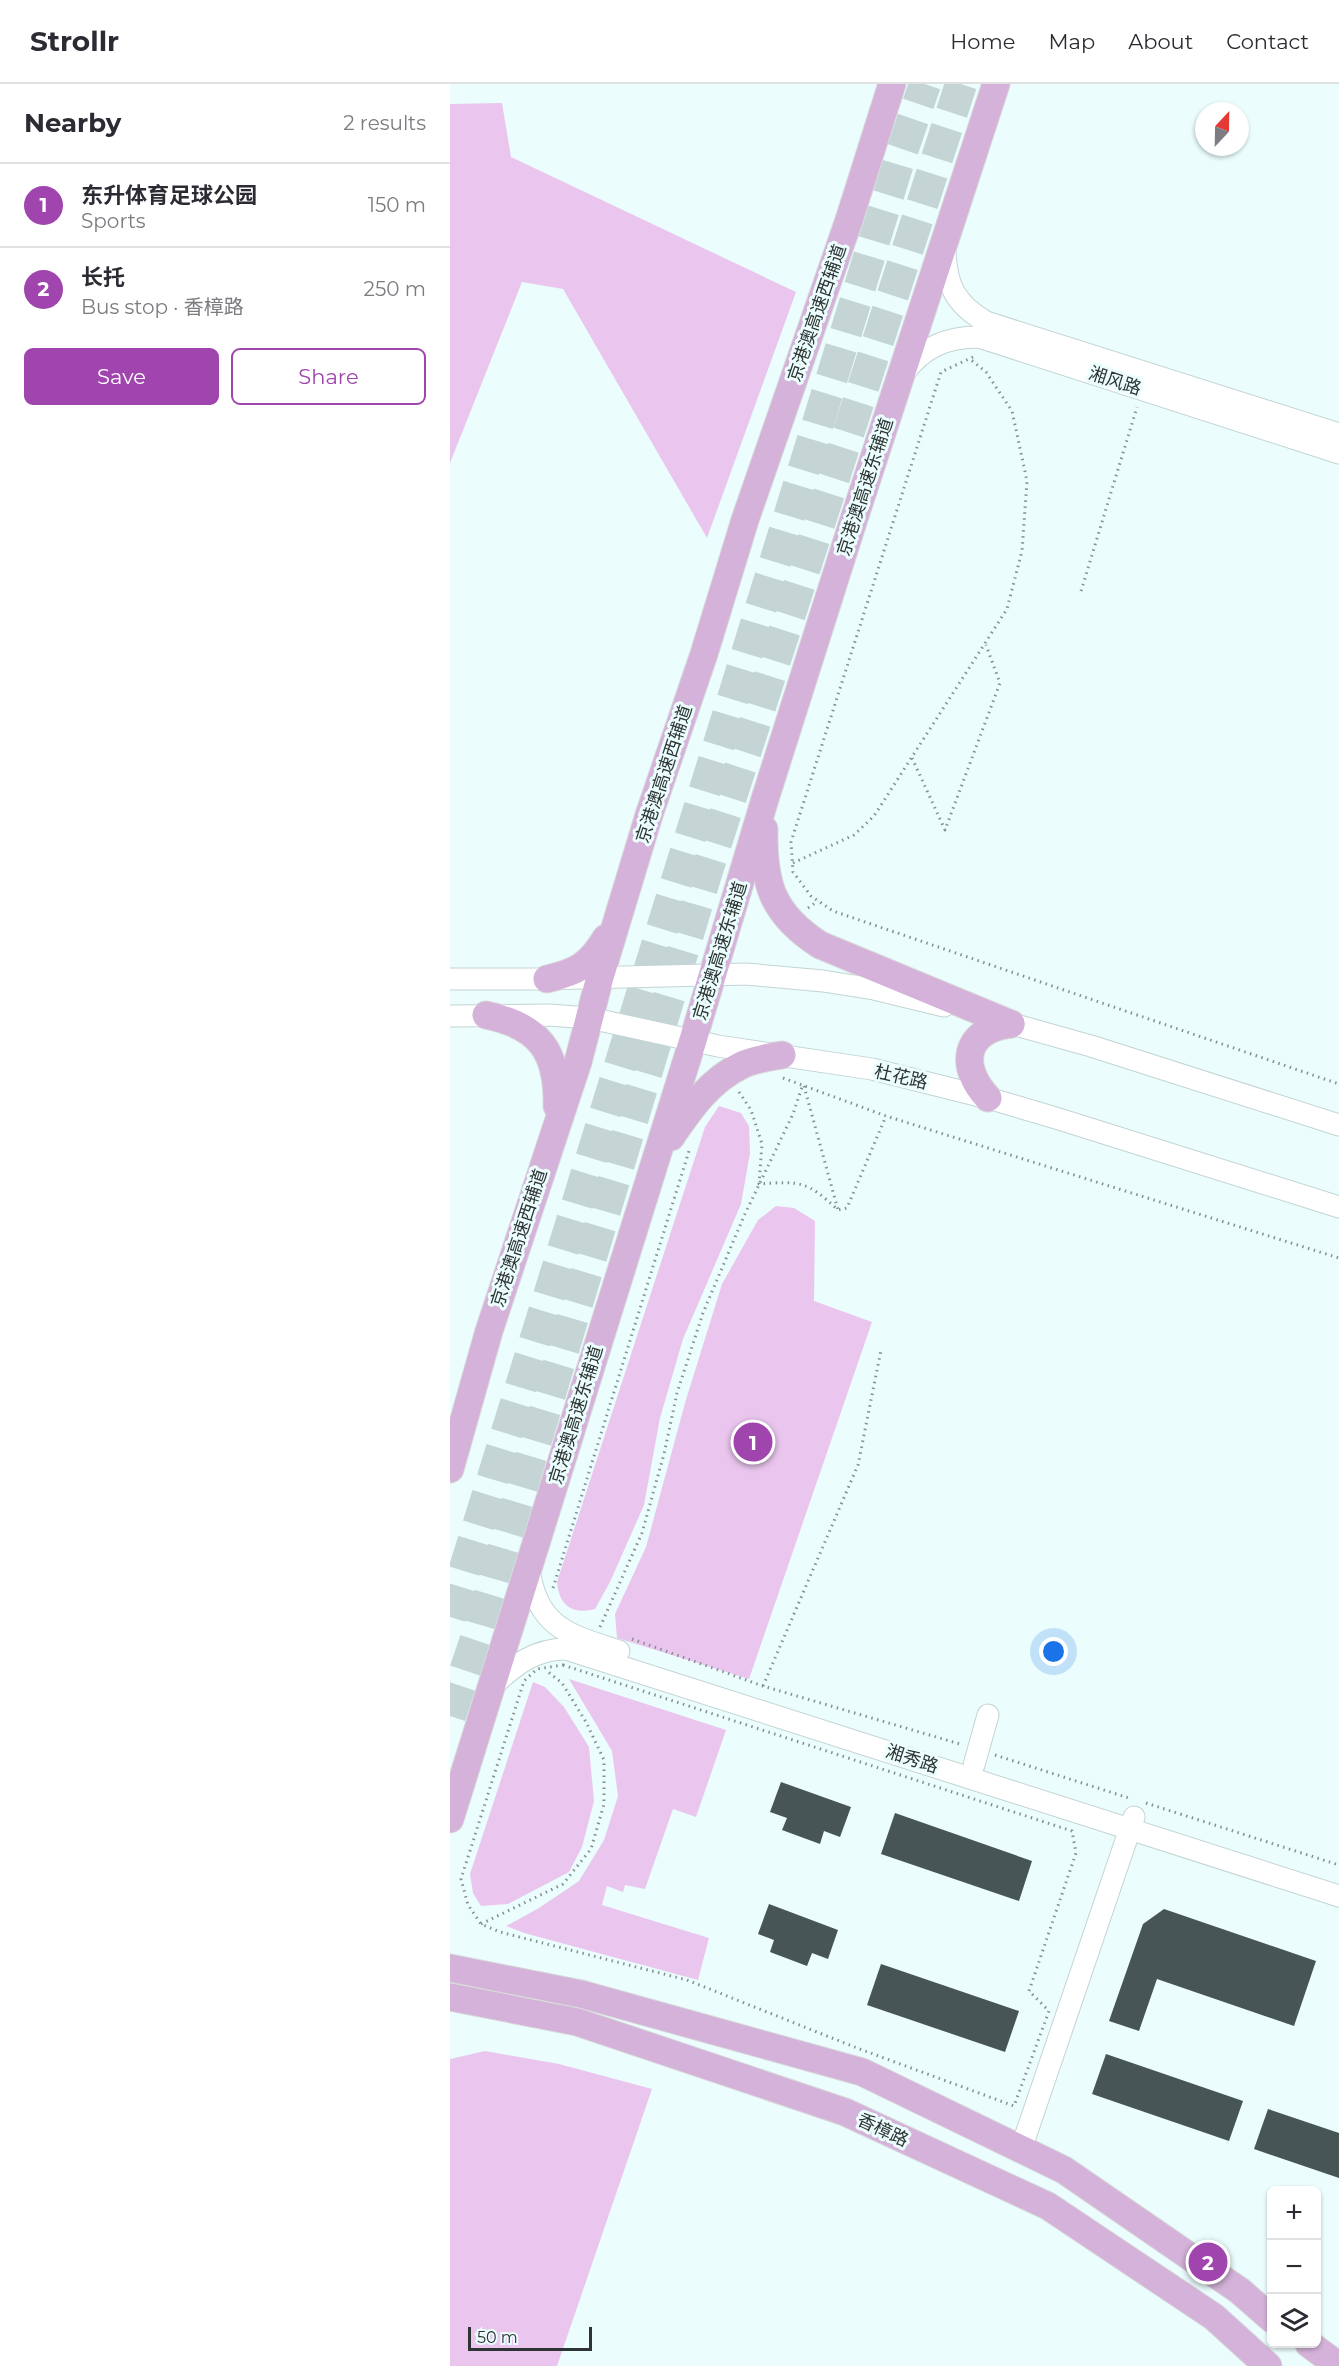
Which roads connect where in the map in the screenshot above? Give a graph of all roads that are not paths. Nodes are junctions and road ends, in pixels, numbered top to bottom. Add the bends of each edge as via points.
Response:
1 (892, 84) edge
2 (996, 84) edge
3 (945, 246) junction
4 (901, 376) junction
5 (1339, 434) edge
6 (1339, 453) edge
7 (765, 799) junction
8 (623, 902) junction
9 (713, 975) junction
10 (600, 977) junction
11 (450, 979) edge
12 (547, 979) junction
13 (486, 1015) junction
14 (450, 1016) edge
15 (590, 1018) junction
16 (1011, 1024) junction
17 (693, 1040) junction
18 (778, 1066) junction
19 (988, 1098) junction
20 (1339, 1125) edge
21 (556, 1128) junction
22 (654, 1167) junction
23 (1339, 1207) edge
24 (450, 1469) edge
25 (529, 1568) junction
26 (493, 1686) junction
27 (988, 1714) dead end
28 (977, 1757) junction
29 (450, 1820) edge
30 (1132, 1823) junction
31 (1339, 1882) edge
32 (1339, 1896) edge
33 (450, 1968) edge
34 (450, 1997) edge
35 (1021, 2149) junction
36 (1267, 2313) edge
37 (1306, 2348) edge
38 (1316, 2348) edge
39 (1268, 2366) edge
40 (1326, 2366) edge
41 (1339, 2366) edge

1 - 8 main road, 京港澳高速西辅道
2 - 3 main road, 京港澳高速东辅道
3 - 4 main road, 京港澳高速东辅道
3 - 5 street, 湘风路 via 948,281 956,297 968,311 986,322
4 - 6 street, 湘风路 via 931,348 947,340 979,337
4 - 7 main road, 京港澳高速东辅道
7 - 9 main road, 京港澳高速东辅道
7 - 16 main road via 765,871 778,904 800,932 820,945
8 - 10 main road, 京港澳高速西辅道
8 - 12 main road via 590,960 567,975
9 - 10 street
9 - 16 street via 833,982
9 - 17 main road, 京港澳高速东辅道
10 - 12 street
10 - 15 main road, 京港澳高速西辅道
11 - 12 street
13 - 14 street, 杜花路
13 - 15 street, 杜花路
13 - 21 main road via 519,1025 541,1041 554,1064
15 - 17 street, 杜花路
15 - 21 main road, 京港澳高速西辅道
16 - 19 main road via 985,1030 971,1050 972,1076
16 - 20 street
17 - 18 street, 杜花路
17 - 22 main road, 京港澳高速东辅道
18 - 19 street, 杜花路 via 872,1069
18 - 22 main road via 742,1065 708,1089 680,1124
19 - 23 street, 杜花路
21 - 24 main road, 京港澳高速西辅道 via 489,1331
22 - 25 main road, 京港澳高速东辅道
25 - 26 main road, 京港澳高速东辅道
25 - 28 street, 湘秀路 via 536,1600 562,1630 599,1631 761,1691
26 - 29 main road, 京港澳高速东辅道
26 - 30 street, 湘秀路 via 507,1671 533,1655 566,1649
27 - 28 street
28 - 30 street, 湘秀路
30 - 31 street, 湘秀路
30 - 32 street, 湘秀路
30 - 35 street
33 - 35 main road via 581,1994 862,2072
34 - 39 main road, 香樟路 via 578,2022 845,2112 1048,2206 1214,2317
35 - 36 main road via 1064,2170
37 - 40 main road
38 - 41 main road

